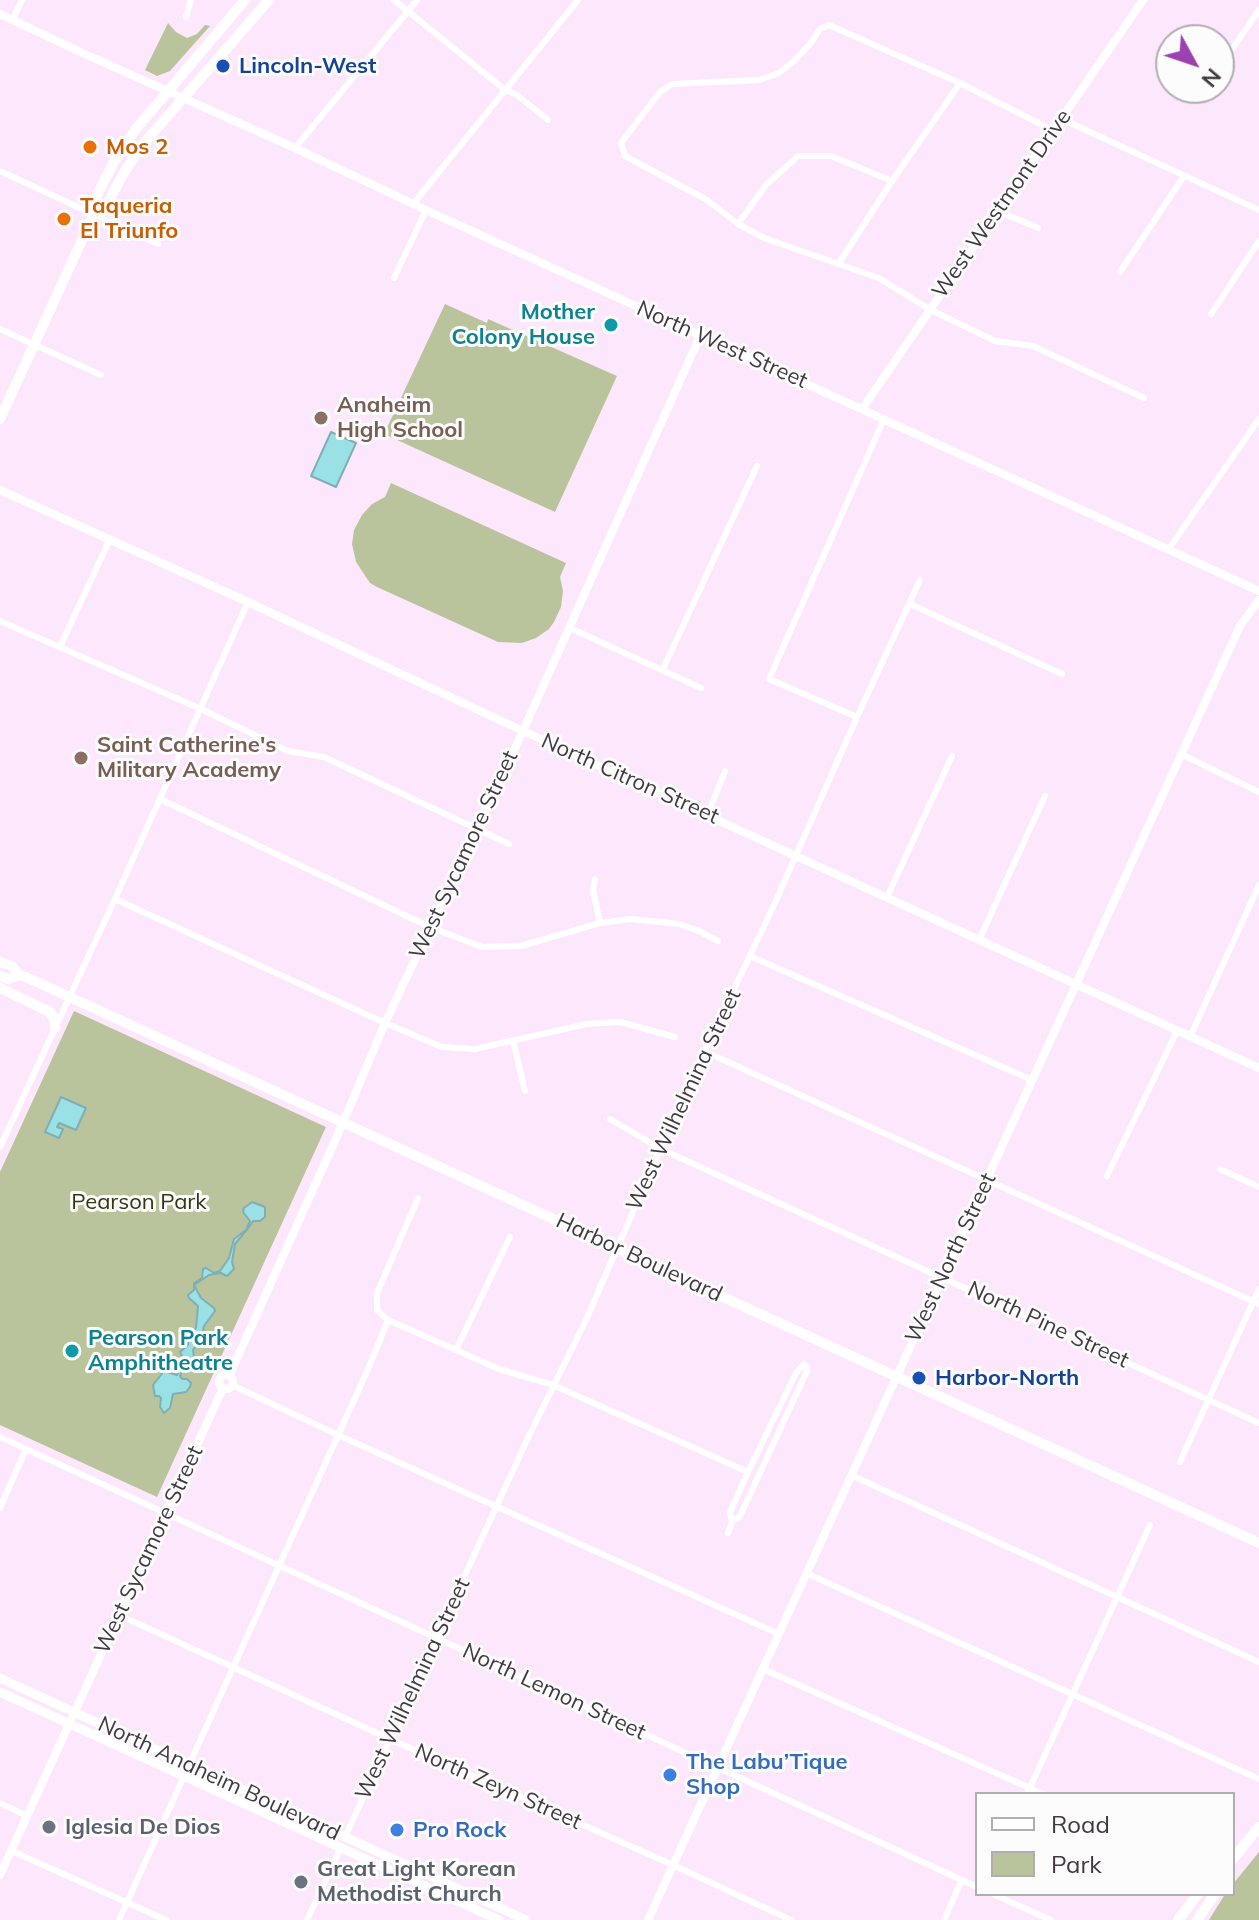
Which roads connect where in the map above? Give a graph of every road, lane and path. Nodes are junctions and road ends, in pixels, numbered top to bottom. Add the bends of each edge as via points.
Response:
1 (22, 0) edge
2 (191, 0) edge
3 (245, 0) edge
4 (269, 0) edge
5 (394, 0) edge
6 (417, 0) edge
7 (578, 0) edge
8 (1137, 2) edge
9 (1259, 10) edge
10 (407, 11) junction
11 (0, 14) edge
12 (186, 17) dead end
13 (13, 19) junction
14 (1235, 45) edge
15 (960, 83) junction
16 (504, 89) junction
17 (168, 91) junction
18 (185, 99) junction
19 (1062, 119) junction
20 (548, 120) dead end
21 (1054, 131) junction
22 (295, 148) junction
23 (0, 171) edge
24 (1184, 176) junction
25 (892, 181) junction
26 (413, 204) junction
27 (426, 210) junction
28 (1259, 210) edge
29 (998, 211) junction
30 (94, 214) junction
31 (738, 224) junction
32 (1038, 228) dead end
33 (1259, 241) edge
34 (158, 244) dead end
35 (839, 263) junction
36 (1120, 272) dead end
37 (394, 278) dead end
38 (929, 309) junction
39 (1211, 314) dead end
40 (0, 329) edge
41 (700, 336) junction
42 (34, 344) junction
43 (101, 375) dead end
44 (1144, 398) dead end
45 (862, 409) junction
46 (0, 419) edge
47 (884, 419) junction
48 (1259, 419) edge
49 (757, 466) dead end
50 (0, 490) edge
51 (110, 539) junction
52 (1168, 550) junction
53 (920, 580) dead end
54 (1259, 591) edge
55 (1259, 600) edge
56 (248, 602) junction
57 (910, 604) junction
58 (0, 621) edge
59 (570, 628) junction
60 (60, 647) junction
61 (663, 669) junction
62 (1062, 674) dead end
63 (701, 688) dead end
64 (201, 709) junction
65 (857, 717) junction
66 (523, 731) junction
67 (1181, 754) junction
68 (952, 756) dead end
69 (725, 771) dead end
70 (1259, 792) edge
71 (1045, 796) dead end
72 (160, 799) junction
73 (708, 814) junction
74 (476, 828) junction
75 (509, 844) dead end
76 (796, 854) junction
77 (595, 879) dead end
78 (1259, 885) edge
79 (887, 897) junction
80 (115, 899) junction
81 (600, 923) junction
82 (430, 927) junction
83 (979, 940) junction
84 (718, 941) dead end
85 (750, 956) junction
86 (0, 962) edge
87 (19, 975) junction
88 (0, 976) edge
89 (1076, 984) junction
90 (0, 988) edge
91 (69, 997) junction
92 (385, 1023) junction
93 (55, 1028) junction
94 (1177, 1031) junction
95 (675, 1037) dead end
96 (1190, 1037) junction
97 (513, 1040) junction
98 (706, 1052) junction
99 (1259, 1068) edge
100 (1032, 1080) junction
101 (525, 1091) dead end
102 (610, 1119) dead end
103 (343, 1123) junction
104 (0, 1124) edge
105 (9, 1128) junction
106 (0, 1147) edge
107 (661, 1149) junction
108 (1220, 1169) dead end
109 (1107, 1176) dead end
110 (986, 1180) junction
111 (1259, 1187) edge
112 (418, 1198) dead end
113 (510, 1237) dead end
114 (617, 1247) junction
115 (942, 1276) junction
116 (1259, 1289) edge
117 (1256, 1303) edge
118 (388, 1320) junction
119 (456, 1350) junction
120 (896, 1377) junction
121 (228, 1383) junction
122 (553, 1385) junction
123 (1209, 1398) junction
124 (1259, 1423) edge
125 (338, 1435) junction
126 (0, 1437) edge
127 (26, 1449) junction
128 (1180, 1462) dead end
129 (748, 1472) junction
130 (851, 1475) junction
131 (498, 1507) junction
132 (0, 1508) edge
133 (166, 1513) junction
134 (732, 1522) junction
135 (1150, 1525) dead end
136 (728, 1533) dead end
137 (1259, 1543) edge
138 (280, 1566) junction
139 (806, 1573) junction
140 (1117, 1596) junction
141 (119, 1615) junction
142 (779, 1634) junction
143 (436, 1638) junction
144 (1259, 1662) edge
145 (233, 1666) junction
146 (763, 1669) junction
147 (0, 1678) edge
148 (0, 1692) edge
149 (1073, 1695) junction
150 (74, 1712) junction
151 (69, 1723) junction
152 (390, 1739) junction
153 (189, 1765) junction
154 (718, 1767) junction
155 (184, 1776) junction
156 (1259, 1779) edge
157 (1029, 1791) edge
158 (0, 1803) edge
159 (27, 1816) junction
160 (1259, 1827) edge
161 (343, 1842) junction
162 (12, 1851) junction
163 (1235, 1857) edge
164 (673, 1865) junction
165 (0, 1875) edge
166 (962, 1880) junction
167 (975, 1886) edge
168 (997, 1896) edge
169 (1196, 1896) edge
170 (1214, 1896) edge
171 (127, 1902) junction
172 (119, 1920) edge
173 (166, 1920) edge
174 (307, 1920) edge
175 (499, 1920) edge
176 (526, 1920) edge
177 (648, 1920) edge
178 (791, 1920) edge
179 (944, 1920) edge
180 (1051, 1920) edge
181 (1178, 1920) edge
182 (1197, 1920) edge

1 - 13 street
2 - 12 street
3 - 17 main road
4 - 18 main road
5 - 10 street
6 - 10 street
7 - 16 street
8 - 19 street, West Westmont Drive
9 - 14 street
10 - 16 street
10 - 22 street
11 - 13 street, North West Street
13 - 17 street, North West Street
15 - 21 street
15 - 25 street
15 - 31 street via 829,25 779,73 759,80 672,84 621,143 625,156 707,200
16 - 20 street
16 - 26 street
17 - 18 street, North West Street
17 - 30 main road via 115,160 95,199
18 - 22 street, North West Street
18 - 30 main road via 144,143 108,202
19 - 21 street, West Westmont Drive
19 - 24 street
21 - 29 street, West Westmont Drive
22 - 26 street, North West Street
23 - 30 street
24 - 28 street
24 - 36 street
25 - 31 street via 831,156 798,156 766,185
25 - 35 street
26 - 27 street, North West Street
27 - 37 street
27 - 41 street, North West Street
29 - 32 street
29 - 38 street, West Westmont Drive
30 - 34 street
30 - 42 main road
31 - 35 street
33 - 39 street
35 - 38 street via 879,278
38 - 44 street via 995,341 1033,346
38 - 45 street, West Westmont Drive
40 - 42 street
41 - 45 street, North West Street
41 - 59 street, West Sycamore Street
42 - 43 street
42 - 46 main road
45 - 47 street, North West Street
47 - 52 street, North West Street
47 - 65 street via 769,679
48 - 52 street
49 - 61 street
50 - 51 street, North Citron Street
51 - 56 street, North Citron Street
51 - 60 street
52 - 54 street, North West Street
53 - 57 street, West Wilhelmina Street
55 - 67 street, West North Street via 1240,626
56 - 64 street
56 - 66 street, North Citron Street
57 - 62 street
57 - 65 street, West Wilhelmina Street
58 - 60 street
59 - 61 street
59 - 66 street, West Sycamore Street
60 - 64 street
61 - 63 street
64 - 72 street
64 - 74 street via 288,751 324,757
65 - 76 street, West Wilhelmina Street
66 - 73 street, North Citron Street
66 - 74 street, West Sycamore Street
67 - 70 street
67 - 89 street, West North Street
68 - 79 street
69 - 73 street
71 - 83 street
72 - 80 street
72 - 82 street
73 - 76 street, North Citron Street
74 - 75 street
74 - 82 street, West Sycamore Street
76 - 79 street, North Citron Street
76 - 85 street, West Wilhelmina Street
77 - 81 street
78 - 96 street
79 - 83 street, North Citron Street
80 - 91 street
80 - 92 street
81 - 82 street via 521,946 482,947
81 - 84 street via 661,921
82 - 92 street, West Sycamore Street
83 - 89 street, North Citron Street
85 - 98 street, West Wilhelmina Street
85 - 100 street
86 - 87 main road, Harbor Boulevard
87 - 88 main road, Harbor Boulevard
87 - 91 main road, Harbor Boulevard
89 - 94 street, North Citron Street
89 - 100 street, West North Street
90 - 93 main road via 50,1012
91 - 93 street
91 - 103 main road, Harbor Boulevard
92 - 97 street via 442,1047 475,1049
92 - 103 street, West Sycamore Street
93 - 105 street
94 - 96 street, North Citron Street
94 - 109 street
95 - 97 street via 620,1022
96 - 99 street, North Citron Street
97 - 101 street
98 - 107 street, West Wilhelmina Street
98 - 110 street
100 - 110 street, West North Street
102 - 107 street, North Pine Street
103 - 114 main road, Harbor Boulevard
103 - 121 street, West Sycamore Street
104 - 105 street
105 - 106 street
107 - 114 street, West Wilhelmina Street
107 - 115 street, North Pine Street
108 - 111 street
110 - 115 street, West North Street
110 - 117 street
112 - 118 street via 377,1293 377,1310
113 - 119 street
114 - 120 main road, Harbor Boulevard
114 - 122 street, West Wilhelmina Street
115 - 120 street, West North Street
115 - 123 street, North Pine Street
116 - 117 street
117 - 123 street
118 - 119 street
118 - 125 street
119 - 122 street
120 - 130 street, West North Street
120 - 137 main road, Harbor Boulevard
121 - 125 street
121 - 133 street, West Sycamore Street
122 - 129 street
122 - 131 street, West Wilhelmina Street
123 - 124 street, North Pine Street
123 - 128 street
125 - 131 street
125 - 138 street
126 - 127 street, North Lemon Street
127 - 132 street
127 - 133 street, North Lemon Street
129 - 134 street via 730,1512
129 - 134 street via 796,1373 806,1364 740,1516
130 - 139 street, West North Street
130 - 140 street
131 - 142 street
131 - 143 street, West Wilhelmina Street
133 - 138 street, North Lemon Street
133 - 141 street, West Sycamore Street
134 - 136 street
135 - 140 street
138 - 143 street, North Lemon Street
138 - 145 street
139 - 142 street, West North Street
139 - 149 street
140 - 144 street
140 - 149 street
141 - 145 street, North Zeyn Street
141 - 150 street, West Sycamore Street
142 - 146 street, West North Street
143 - 152 street, West Wilhelmina Street
143 - 154 street, North Lemon Street
145 - 152 street, North Zeyn Street
145 - 153 street
146 - 154 street, West North Street
146 - 157 street
147 - 150 main road, North Anaheim Boulevard
148 - 151 main road, North Anaheim Boulevard
149 - 156 street
149 - 157 street
150 - 151 street, West Sycamore Street
150 - 153 main road, North Anaheim Boulevard
151 - 155 main road, North Anaheim Boulevard
151 - 159 street, West Sycamore Street
152 - 161 street, West Wilhelmina Street
152 - 164 street, North Zeyn Street
153 - 155 street
153 - 161 main road, North Anaheim Boulevard
154 - 164 street, West North Street
154 - 166 street, North Lemon Street
155 - 161 main road, North Anaheim Boulevard
155 - 171 street
158 - 159 street
159 - 162 street, West Sycamore Street
160 - 163 main road
161 - 174 street, West Wilhelmina Street
161 - 175 main road, North Anaheim Boulevard
161 - 176 main road, North Anaheim Boulevard
162 - 165 street, West Sycamore Street
162 - 171 street
164 - 177 street, West North Street
164 - 178 street, North Zeyn Street
166 - 167 street, North Lemon Street
166 - 179 street
168 - 180 street
169 - 181 main road
170 - 182 main road
171 - 172 street
171 - 173 street

